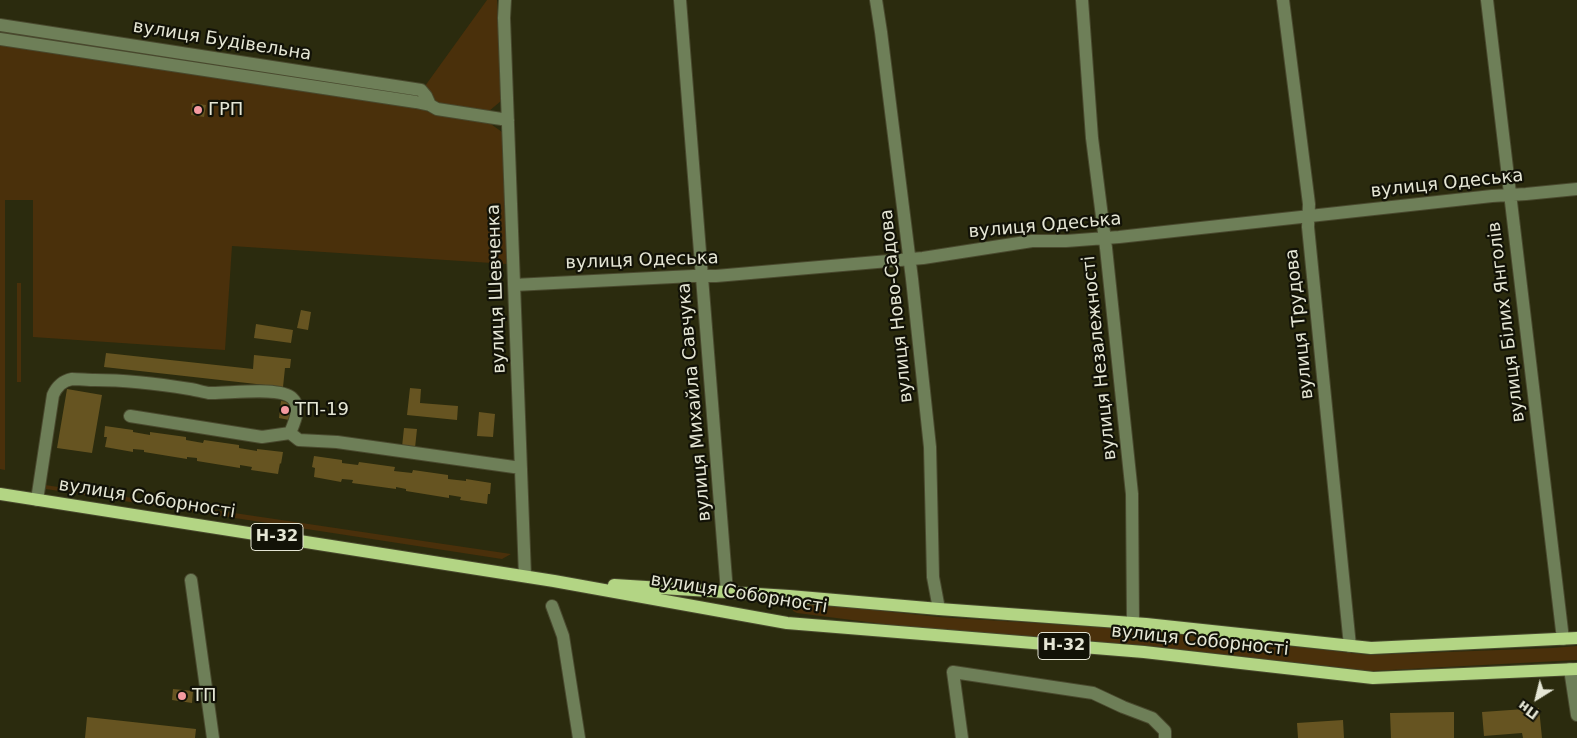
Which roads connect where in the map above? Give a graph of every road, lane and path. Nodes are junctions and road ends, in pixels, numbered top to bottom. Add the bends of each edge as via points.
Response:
1 (505, 0) edge
2 (680, 0) edge
3 (876, 0) edge
4 (1082, 0) edge
5 (1283, 0) edge
6 (1487, 0) edge
7 (0, 25) edge
8 (0, 39) edge
9 (430, 105) junction
10 (508, 120) junction
11 (1577, 189) edge
12 (1509, 195) junction
13 (1308, 216) junction
14 (1105, 238) junction
15 (910, 258) junction
16 (702, 276) junction
17 (514, 285) junction
18 (130, 416) dead end
19 (290, 433) junction
20 (521, 468) junction
21 (2, 496) edge
22 (37, 500) junction
23 (525, 576) junction
24 (191, 580) dead end
25 (554, 581) junction
26 (728, 592) junction
27 (552, 606) dead end
28 (938, 609) junction
29 (1133, 623) junction
30 (1577, 638) edge
31 (1563, 639) junction
32 (1350, 646) junction
33 (1574, 669) edge
34 (1577, 715) edge
35 (1165, 734) edge
36 (213, 738) edge
37 (579, 738) edge
38 (962, 738) edge

1 - 10 street, вулиця Шевченка
2 - 16 street, вулиця Михайла Савчука
3 - 15 street, вулиця Ново-Садова
4 - 14 street, вулиця Незалежності via 1092,138
5 - 13 street, вулиця Трудова
6 - 12 street, вулиця Білих Янголів
7 - 9 street, вулиця Будівельна via 420,90
8 - 9 street, вулиця Будівельна
9 - 10 street, вулиця Будівельна via 437,109
10 - 17 street, вулиця Шевченка
11 - 12 street, вулиця Одеська
12 - 13 street, вулиця Одеська
12 - 31 street, вулиця Білих Янголів
13 - 14 street, вулиця Одеська
13 - 32 street, вулиця Трудова
14 - 15 street, вулиця Одеська via 1032,242
14 - 29 street, вулиця Незалежності via 1132,494
15 - 16 street, вулиця Одеська
15 - 28 street, вулиця Ново-Садова via 930,447 933,577
16 - 17 street, вулиця Одеська
16 - 26 street, вулиця Михайла Савчука
17 - 20 street, вулиця Шевченка
18 - 19 street via 262,437
19 - 20 street via 299,440 337,442
19 - 22 street via 296,404 288,395 260,391 209,393 107,380 64,381 53,395
20 - 23 street, вулиця Шевченка
21 - 22 main road, вулиця Соборності / Н-32
22 - 23 main road, вулиця Соборності / Н-32
23 - 25 main road, вулиця Соборності / Н-32
24 - 36 street
25 - 26 main road, вулиця Соборності / Н-32
25 - 33 main road, вулиця Соборності / Н-32 via 786,623 1144,652 1373,678
26 - 28 main road, вулиця Соборності / Н-32
27 - 37 street via 563,636
28 - 29 main road, вулиця Соборності / Н-32
29 - 32 main road, вулиця Соборності / Н-32
30 - 31 main road, вулиця Соборності / Н-32
31 - 32 main road, вулиця Соборності / Н-32 via 1370,648
33 - 34 street
35 - 38 street via 1152,718 1093,692 953,672

